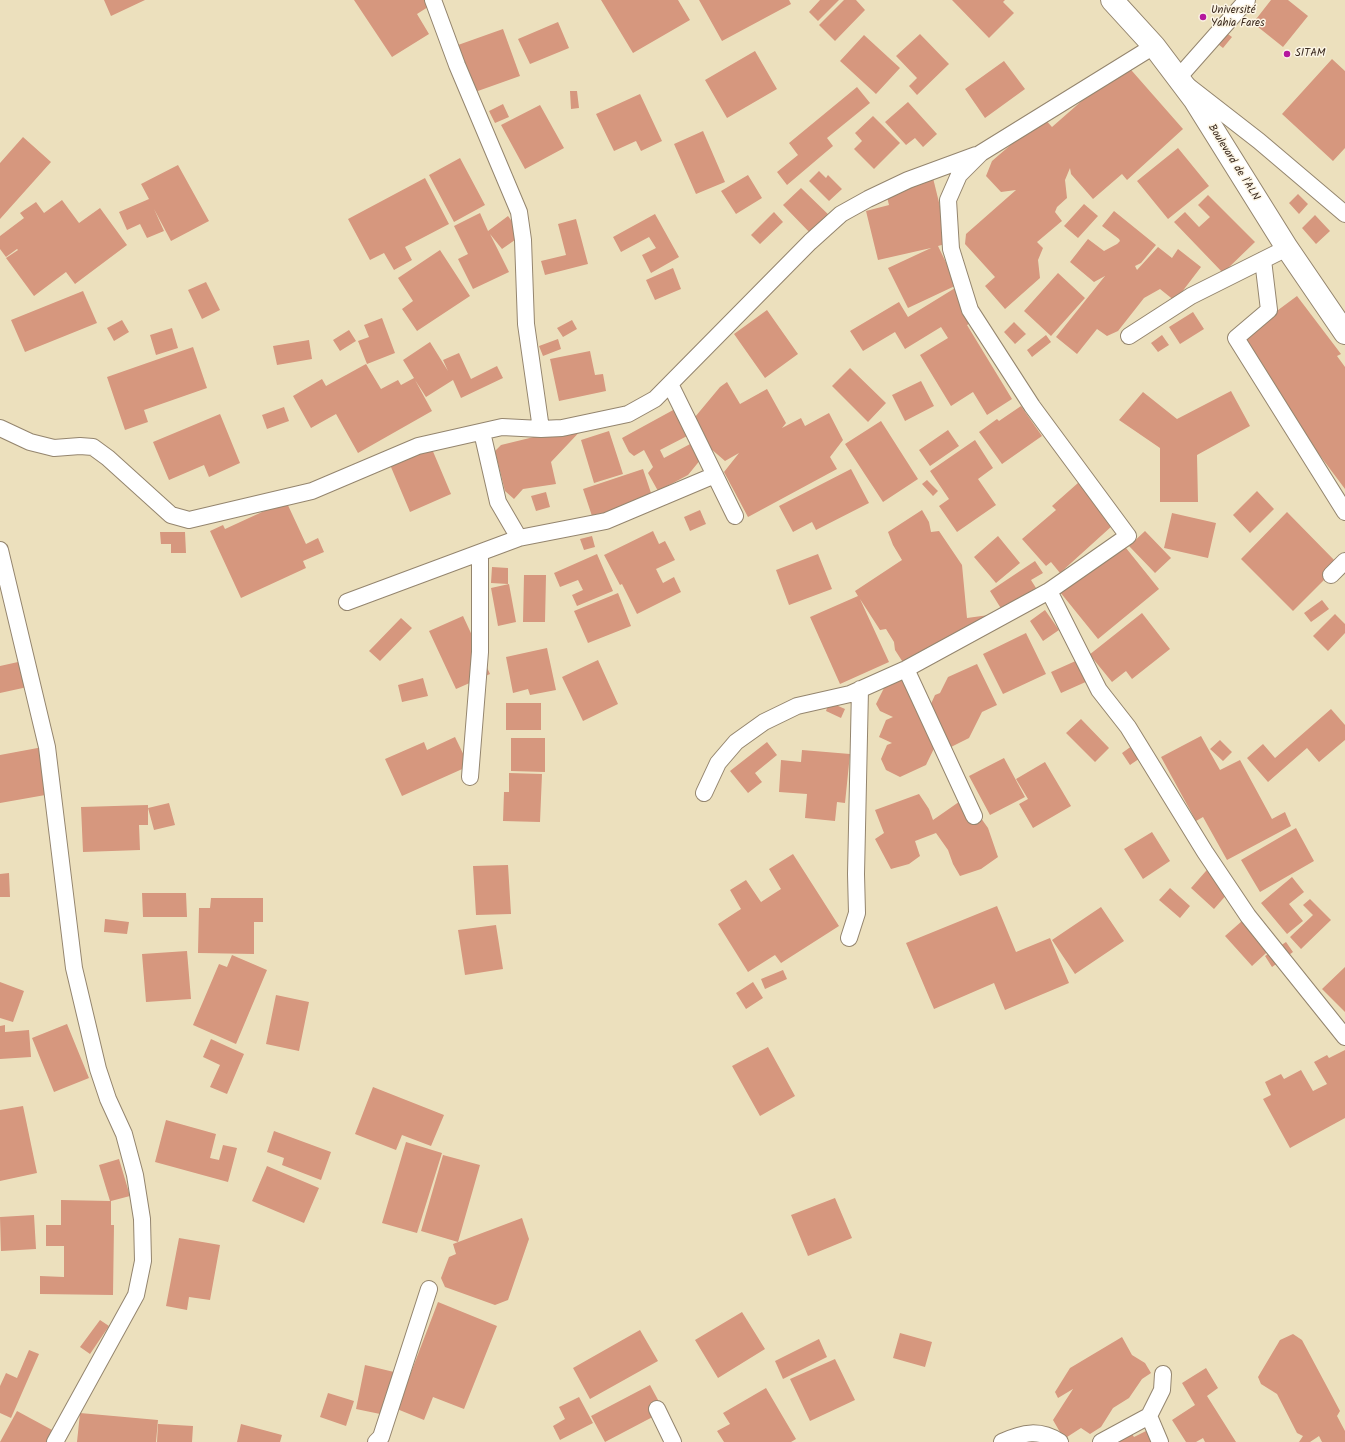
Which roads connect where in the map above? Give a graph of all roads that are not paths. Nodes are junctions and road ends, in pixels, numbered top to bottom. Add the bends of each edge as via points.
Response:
1 (433, 0) edge
2 (1112, 0) edge
3 (1247, 0) edge
4 (1154, 46) junction
5 (1178, 78) junction
6 (982, 153) junction
7 (1345, 214) edge
8 (1287, 248) junction
9 (1263, 260) junction
10 (1345, 333) edge
11 (1129, 336) dead end
12 (670, 384) junction
13 (0, 428) edge
14 (541, 429) junction
15 (482, 432) junction
16 (715, 475) junction
17 (1345, 512) edge
18 (734, 516) dead end
19 (519, 538) junction
20 (0, 550) edge
21 (480, 553) junction
22 (1345, 561) edge
23 (1331, 575) dead end
24 (1048, 591) junction
25 (347, 602) dead end
26 (906, 669) junction
27 (860, 689) junction
28 (470, 777) dead end
29 (704, 793) dead end
30 (974, 816) dead end
31 (849, 938) dead end
32 (1345, 1037) edge
33 (429, 1289) dead end
34 (1163, 1374) dead end
35 (657, 1409) dead end
36 (1149, 1416) junction
37 (55, 1442) edge
38 (376, 1442) edge
39 (673, 1442) edge
40 (1002, 1442) edge
41 (1060, 1442) edge
42 (1101, 1442) edge
43 (1160, 1442) edge

1 - 14 street via 457,65 519,212 524,240 526,324
2 - 4 main road, Boulevard de l'ALN
3 - 5 street
4 - 5 main road, Boulevard de l'ALN
4 - 6 street
5 - 7 street via 1259,141
5 - 8 main road, Boulevard de l'ALN via 1194,99
6 - 12 street via 908,180 841,214
6 - 24 street via 959,175 948,200 951,249 970,310 1032,406 1128,536
8 - 9 street
8 - 10 main road, Boulevard de l'ALN
9 - 11 street via 1191,296
9 - 17 street via 1269,310 1236,338
12 - 14 street via 655,399 628,414 562,428
12 - 16 street
13 - 15 street via 30,442 54,448 93,447 171,515 189,520 312,491 418,446
14 - 15 street via 502,427
15 - 19 street via 498,502
16 - 18 street
16 - 19 street via 606,521
19 - 21 street
20 - 37 street via 47,747 74,968 98,1069 126,1141 142,1219 143,1261 136,1295
21 - 25 street
21 - 28 street via 480,652
22 - 23 street
24 - 26 street
24 - 32 street via 1098,690 1128,727 1205,852 1248,916
26 - 27 street
26 - 30 street
27 - 29 street via 850,694 797,706 764,722 736,742 718,763
27 - 31 street via 857,913
33 - 38 street via 381,1437
34 - 36 street via 1162,1390
35 - 39 street
36 - 42 street
36 - 43 street
40 - 41 street via 1017,1435 1039,1433

